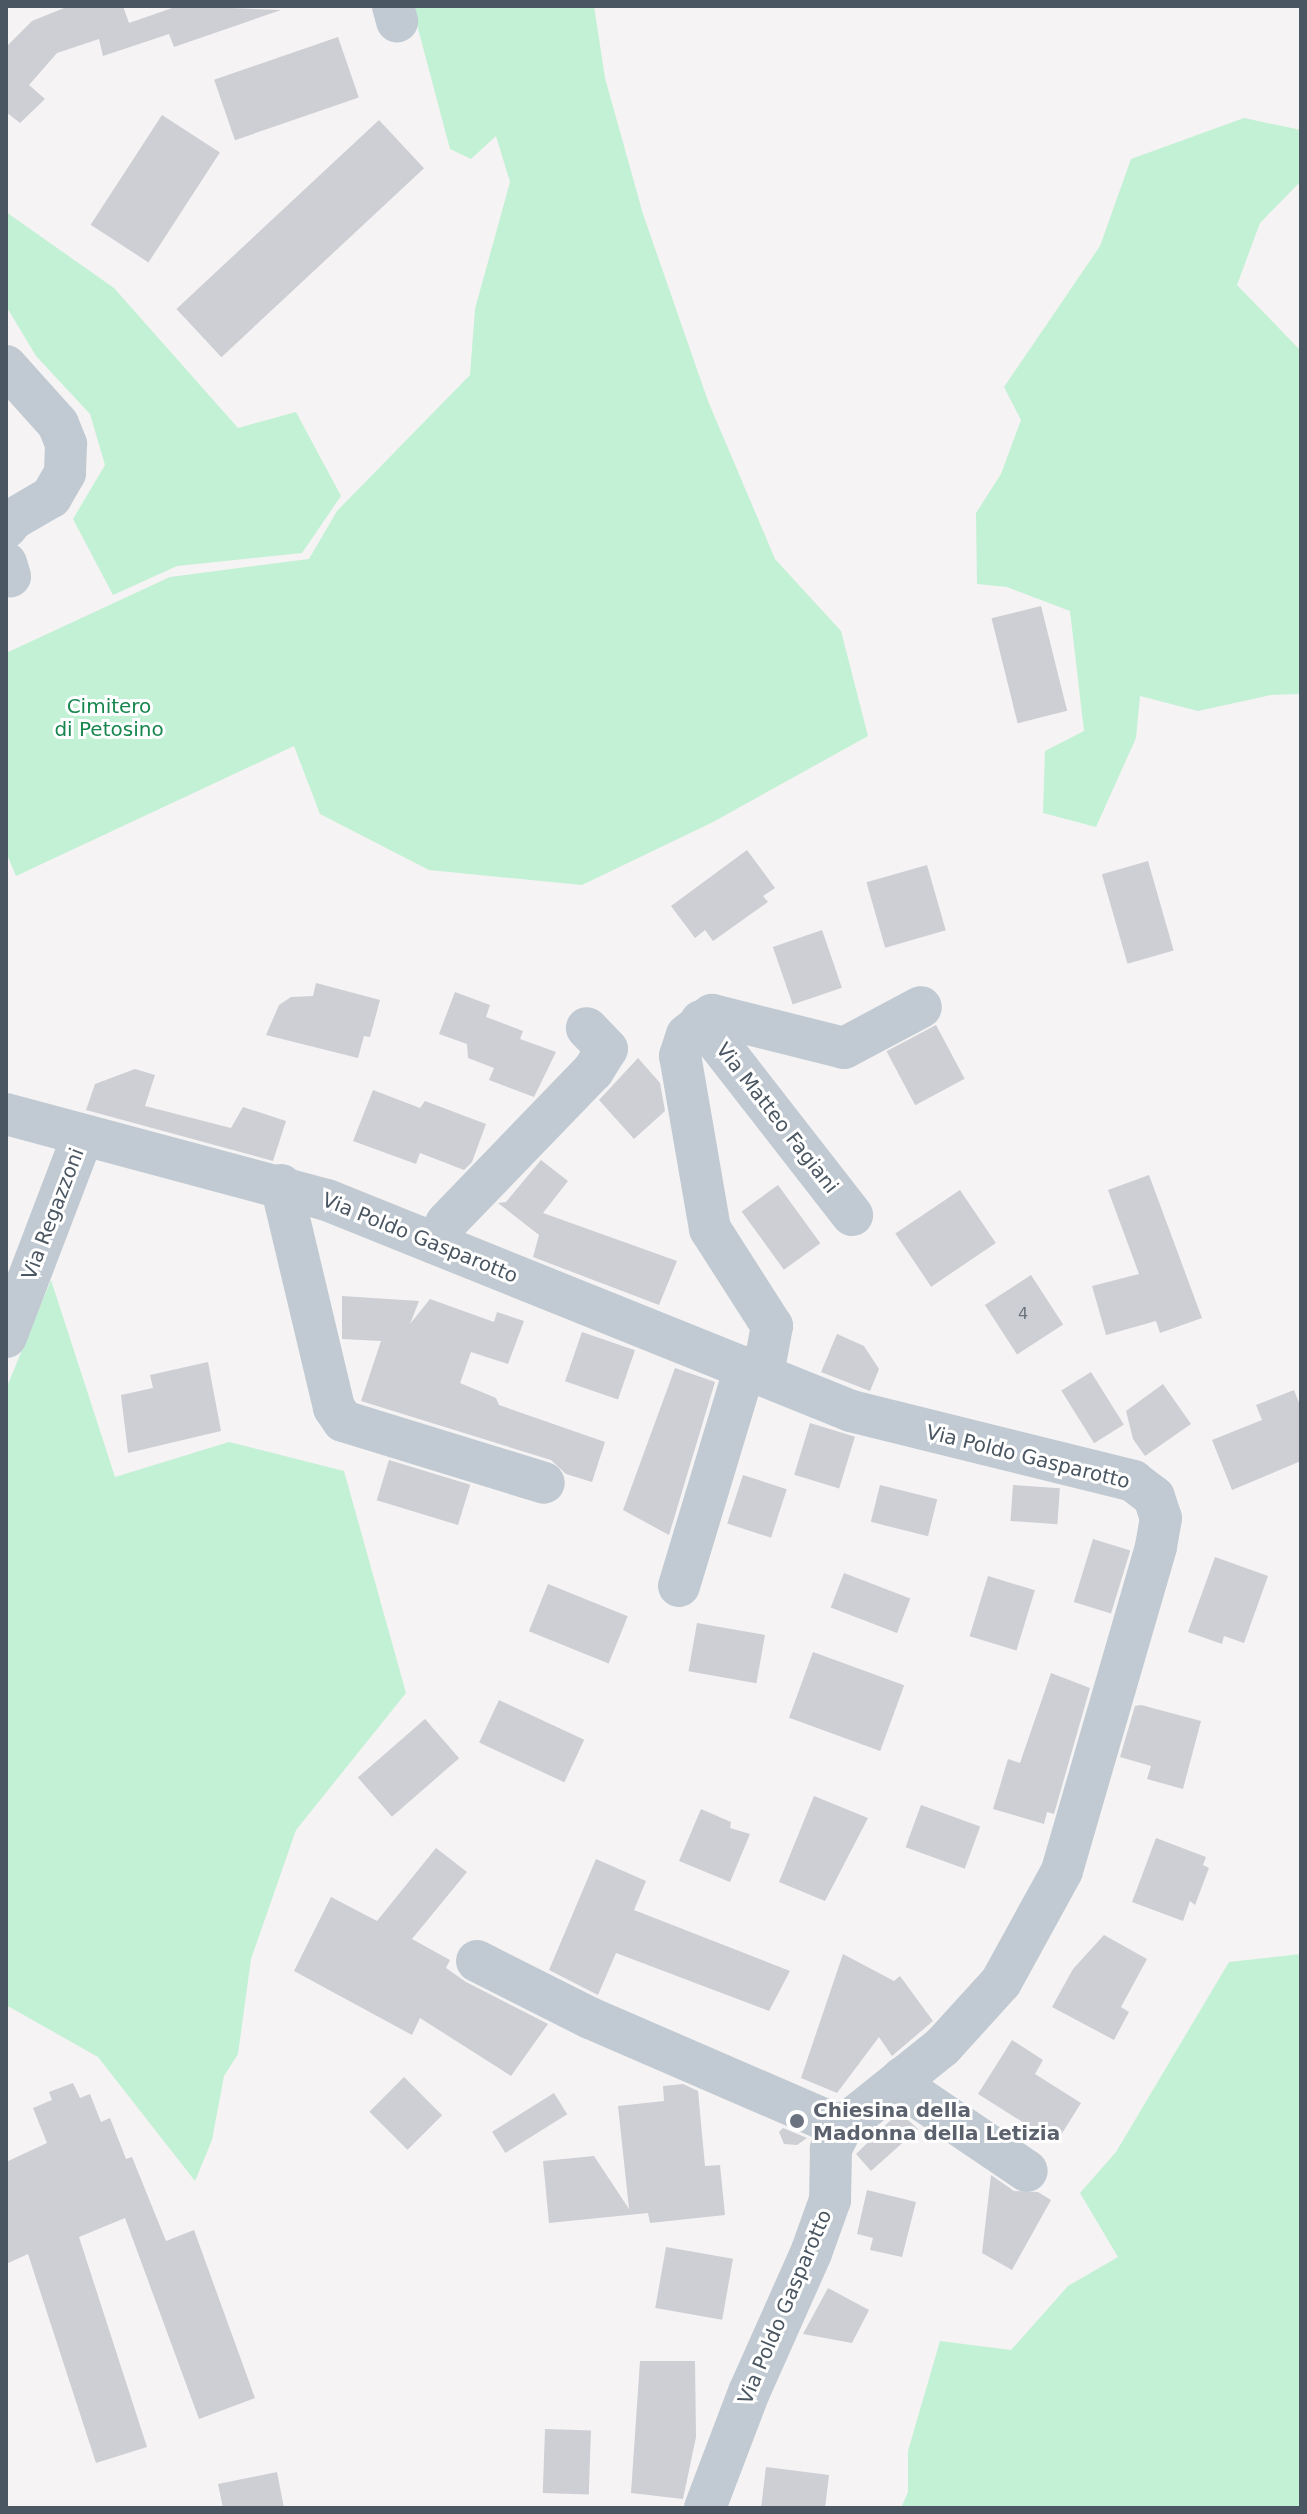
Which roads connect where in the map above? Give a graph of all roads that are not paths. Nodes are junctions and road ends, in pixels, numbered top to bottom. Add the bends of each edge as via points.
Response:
1 (6, 366) edge
2 (6, 528) edge
3 (921, 1007) dead end
4 (701, 1021) junction
5 (587, 1028) dead end
6 (6, 1114) edge
7 (83, 1135) junction
8 (281, 1185) junction
9 (852, 1215) dead end
10 (434, 1243) junction
11 (6, 1337) edge
12 (754, 1371) junction
13 (544, 1483) dead end
14 (679, 1586) dead end
15 (477, 1961) dead end
16 (902, 2078) junction
17 (842, 2127) junction
18 (1027, 2171) dead end
19 (705, 2508) edge

1 - 2 street via 58,424 66,444 65,473 51,497
3 - 4 street, Via Matteo Fagiani via 844,1048 725,1016
4 - 9 street, Via Matteo Fagiani
4 - 12 street, Via Matteo Fagiani via 687,1035 680,1056 710,1229 772,1326
5 - 10 street via 607,1049 593,1071 447,1222
6 - 7 street, Via Poldo Gasparotto
7 - 8 street, Via Poldo Gasparotto
7 - 11 street, Via Regazzoni
8 - 10 street, Via Poldo Gasparotto
8 - 13 street via 334,1408 343,1421
10 - 12 street, Via Poldo Gasparotto
12 - 14 street, Via Matteo Fagiani
12 - 16 street, Via Poldo Gasparotto via 851,1411 1133,1481 1154,1497 1161,1518 1062,1871 1001,1982 943,2046
15 - 17 street via 597,2021
16 - 17 street, Via Poldo Gasparotto
16 - 18 street via 919,2098
17 - 19 street, Via Poldo Gasparotto via 831,2149 830,2200 811,2253

